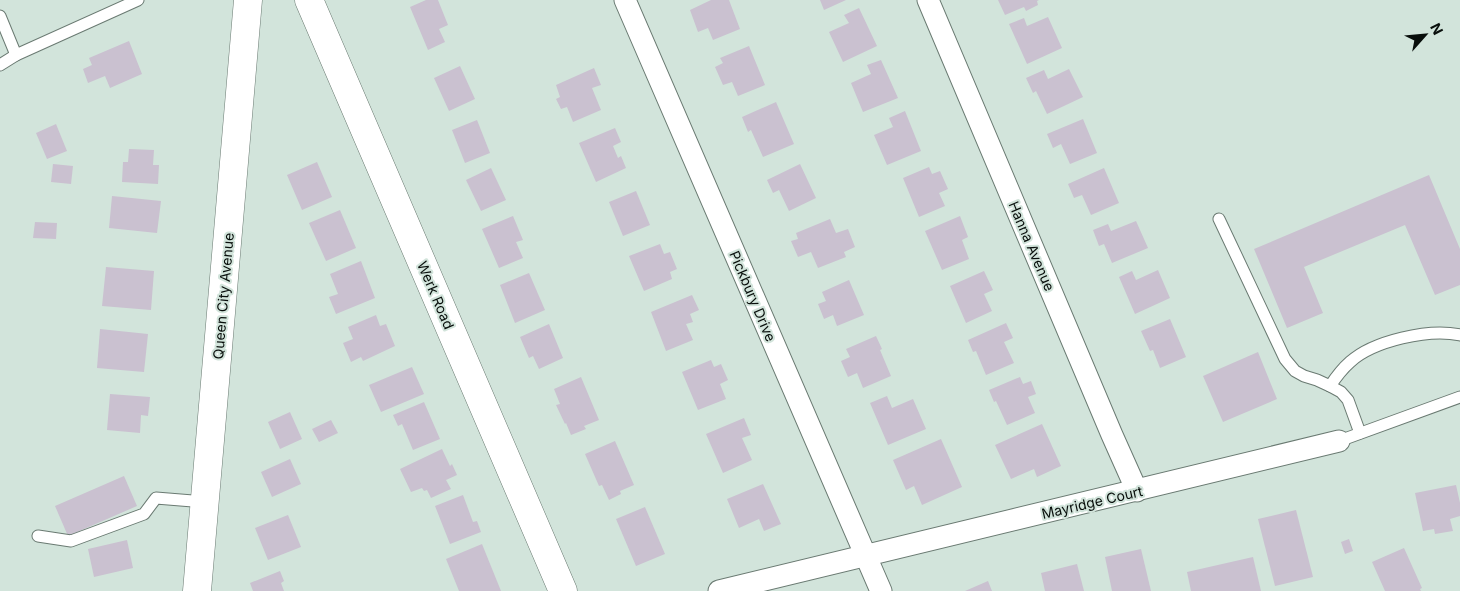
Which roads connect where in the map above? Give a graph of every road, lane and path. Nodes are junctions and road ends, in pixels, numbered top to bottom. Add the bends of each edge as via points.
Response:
1 (138, 0) edge
2 (248, 0) edge
3 (309, 0) edge
4 (625, 0) edge
5 (928, 0) edge
6 (0, 16) edge
7 (16, 56) junction
8 (0, 65) edge
9 (1219, 218) dead end
10 (1460, 335) edge
11 (1330, 386) junction
12 (1460, 397) edge
13 (1360, 433) junction
14 (1339, 441) joint
15 (1137, 491) junction
16 (205, 502) junction
17 (38, 536) dead end
18 (866, 556) junction
19 (197, 591) edge
20 (563, 591) edge
21 (719, 591) edge
22 (881, 591) edge

1 - 7 lane
2 - 16 street, Queen City Avenue
3 - 20 street, Werk Road
4 - 18 street, Pickbury Drive
5 - 15 street, Hanna Avenue
6 - 7 lane
7 - 8 lane
9 - 11 lane via 1285,359 1295,371
10 - 11 lane via 1416,335 1388,341 1351,360
11 - 13 lane via 1348,400
12 - 13 lane, Mayridge Court
13 - 14 lane, Mayridge Court
14 - 15 street, Mayridge Court
15 - 18 street, Mayridge Court
16 - 17 lane via 156,498 144,514 71,541
16 - 19 street, Queen City Avenue
18 - 21 street, Mayridge Court
18 - 22 street, Pickbury Drive

